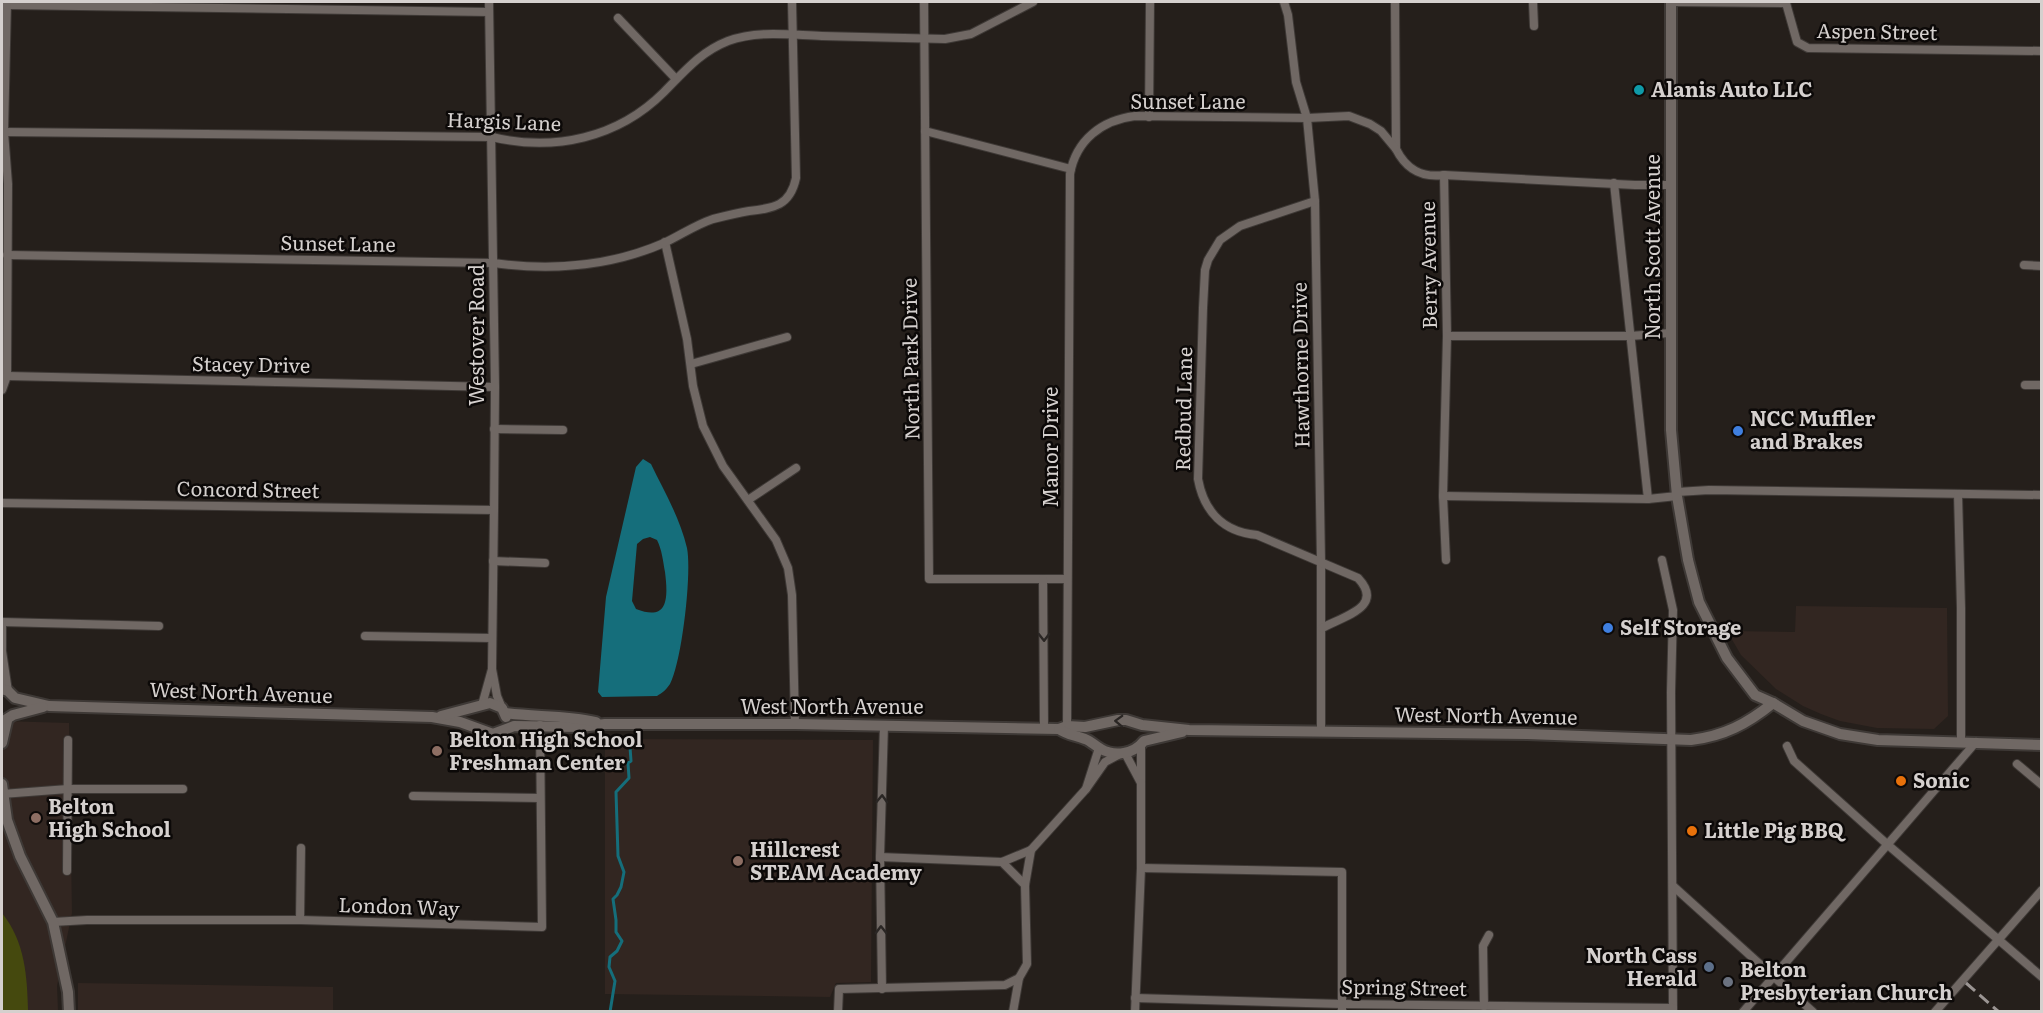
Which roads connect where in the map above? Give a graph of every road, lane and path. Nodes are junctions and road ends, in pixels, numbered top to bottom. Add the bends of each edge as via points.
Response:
1 (489, 2) edge
2 (792, 2) edge
3 (924, 2) edge
4 (1033, 2) edge
5 (1150, 2) edge
6 (1284, 2) edge
7 (1395, 2) edge
8 (1533, 2) edge
9 (1671, 2) edge
10 (1786, 2) edge
11 (7, 3) edge
12 (489, 12) junction
13 (618, 18) dead end
14 (1534, 26) dead end
15 (792, 35) junction
16 (924, 39) junction
17 (2042, 51) edge
18 (676, 79) junction
19 (1149, 117) junction
20 (1306, 118) junction
21 (925, 131) junction
22 (4, 132) junction
23 (492, 137) junction
24 (1396, 149) junction
25 (1071, 169) junction
26 (1443, 175) junction
27 (1614, 183) junction
28 (5, 184) edge
29 (1672, 185) junction
30 (1315, 201) junction
31 (665, 242) junction
32 (7, 255) junction
33 (493, 262) junction
34 (2024, 265) dead end
35 (2042, 266) edge
36 (1670, 333) junction
37 (1447, 336) junction
38 (1630, 336) junction
39 (788, 337) dead end
40 (691, 364) junction
41 (7, 376) junction
42 (2025, 385) dead end
43 (2042, 385) edge
44 (495, 387) junction
45 (2, 390) edge
46 (494, 429) junction
47 (563, 430) dead end
48 (796, 468) dead end
49 (1677, 494) junction
50 (1958, 494) junction
51 (2042, 495) edge
52 (1443, 496) junction
53 (1648, 499) junction
54 (748, 500) junction
55 (2, 503) edge
56 (494, 510) junction
57 (1446, 560) dead end
58 (1662, 560) dead end
59 (493, 561) junction
60 (1321, 562) junction
61 (544, 563) dead end
62 (1043, 579) junction
63 (1067, 579) junction
64 (2, 622) edge
65 (159, 626) dead end
66 (1322, 628) junction
67 (365, 636) dead end
68 (492, 638) junction
69 (2, 651) edge
70 (492, 669) junction
71 (8, 692) edge
72 (1773, 703) junction
73 (482, 705) junction
74 (49, 706) junction
75 (504, 710) junction
76 (432, 717) junction
77 (7, 719) edge
78 (605, 724) junction
79 (795, 724) junction
80 (540, 725) junction
81 (884, 725) junction
82 (1097, 725) junction
83 (1142, 725) junction
84 (1063, 727) junction
85 (1044, 728) junction
86 (479, 729) junction
87 (501, 730) junction
88 (1189, 730) junction
89 (1321, 731) junction
90 (1671, 739) junction
91 (68, 740) dead end
92 (1961, 742) junction
93 (1976, 742) junction
94 (2, 743) edge
95 (1142, 744) junction
96 (2042, 744) edge
97 (1097, 746) junction
98 (1787, 746) dead end
99 (1122, 753) junction
100 (2017, 764) dead end
101 (1141, 783) junction
102 (2042, 785) edge
103 (2, 789) edge
104 (68, 789) junction
105 (183, 789) dead end
106 (1086, 789) junction
107 (413, 796) dead end
108 (540, 798) junction
109 (1888, 845) junction
110 (301, 848) dead end
111 (1031, 850) junction
112 (880, 857) junction
113 (1002, 862) junction
114 (1141, 868) junction
115 (66, 871) dead end
116 (1025, 885) junction
117 (1673, 886) junction
118 (2042, 890) edge
119 (300, 920) junction
120 (53, 922) junction
121 (1489, 935) dead end
122 (1998, 940) junction
123 (1774, 976) junction
124 (2042, 977) edge
125 (1019, 978) junction
126 (882, 989) junction
127 (1135, 998) junction
128 (1484, 1006) junction
129 (1342, 1008) edge
130 (1432, 1008) edge
131 (1673, 1010) edge
132 (69, 1011) edge
133 (838, 1011) edge
134 (1013, 1011) edge
135 (1136, 1011) edge
136 (1743, 1011) edge
137 (1813, 1011) edge
138 (1935, 1011) edge

1 - 12 street, Westover Road
2 - 15 street, Sunset Lane
3 - 16 street, North Park Drive
4 - 16 street, Hargis Lane via 971,34
5 - 19 street
6 - 20 street, Hawthorne Drive via 1296,82
7 - 24 street
8 - 14 street
9 - 10 street, Aspen Street
9 - 29 main road, North Scott Avenue
10 - 17 street, Aspen Street via 1797,42 1808,48
11 - 12 street
11 - 22 street
12 - 23 street, Westover Road
13 - 18 street
15 - 16 street, Hargis Lane
15 - 18 street, Hargis Lane via 760,34 727,42 697,59
15 - 31 street, Sunset Lane via 796,178 790,194 777,206 726,215
16 - 21 street, North Park Drive
18 - 23 street, Hargis Lane via 641,112 599,134 545,144
19 - 20 street, Sunset Lane
19 - 25 street, Sunset Lane via 1123,117 1100,127 1084,141
20 - 24 street, Sunset Lane via 1337,115 1360,119 1381,131
20 - 30 street, Hawthorne Drive
21 - 25 street
21 - 62 street, North Park Drive via 929,579
22 - 23 street, Hargis Lane
22 - 28 street
23 - 33 street, Westover Road
24 - 26 street, Berry Avenue via 1401,160 1415,172
25 - 63 street, Manor Drive
26 - 27 street
26 - 37 street, Berry Avenue
27 - 29 street
27 - 38 street
28 - 32 street
29 - 36 main road, North Scott Avenue
30 - 60 street, Hawthorne Drive
30 - 60 street, Redbud Lane via 1240,226 1220,240 1208,260 1198,479 1209,510 1226,526
31 - 33 street, Sunset Lane via 636,254 587,265 543,268
31 - 40 street
32 - 33 street, Sunset Lane
32 - 41 street
33 - 44 street, Westover Road
34 - 35 street
36 - 38 street
36 - 49 main road, North Scott Avenue via 1671,430
37 - 38 street
37 - 52 street, Berry Avenue
38 - 53 street
39 - 40 street
40 - 54 street via 703,426 723,466
41 - 44 street, Stacey Drive
41 - 45 street
42 - 43 street
44 - 46 street, Westover Road
46 - 47 street
46 - 56 street, Westover Road
48 - 54 street
49 - 50 street via 1709,490
49 - 53 street
49 - 72 main road, North Scott Avenue via 1691,574 1706,619 1745,684 1755,695
50 - 51 street
50 - 92 street
52 - 53 street
52 - 57 street, Berry Avenue
54 - 79 street via 776,540 788,568
55 - 56 street, Concord Street
56 - 59 street, Westover Road
58 - 90 street via 1673,610
59 - 61 street
59 - 68 street, Westover Road
60 - 66 street, Hawthorne Drive
60 - 66 street, Redbud Lane via 1358,578 1366,586 1368,596 1364,607
62 - 63 street, North Park Drive
62 -> 85 street
63 - 84 street, Manor Drive
64 - 65 street
64 - 69 street
66 - 89 street, Hawthorne Drive
67 - 68 street
68 - 70 street, Westover Road
69 - 71 street
70 - 73 street, Westover Road
70 - 75 street, Westover Road
71 - 74 main road, West North Avenue
71 - 77 main road via 17,707
72 - 90 main road, West North Avenue via 1726,733 1690,740
72 - 92 main road, North Scott Avenue via 1803,721 1840,734 1878,740
73 - 75 main road, West North Avenue via 490,703
73 - 76 main road, West North Avenue
73 - 86 main road via 476,714
74 - 76 main road, West North Avenue
74 - 77 main road, West North Avenue
75 - 78 main road, West North Avenue
75 - 87 main road via 506,722
76 - 86 main road, West North Avenue
77 - 94 main road
78 - 79 main road, West North Avenue
78 - 80 main road, West North Avenue
79 - 81 main road, West North Avenue
80 - 87 main road, West North Avenue
80 - 108 street, London Way
81 - 85 main road, West North Avenue
112 -> 81 street
83 -> 82 main road, West North Avenue via 1126,720
82 - 84 main road, West North Avenue
82 - 97 main road via 1093,735
83 - 88 main road, West North Avenue
83 - 95 main road
84 - 85 main road, West North Avenue
84 - 97 main road, West North Avenue via 1066,734
86 - 87 main road, West North Avenue via 493,734
88 - 89 main road, West North Avenue
88 - 95 main road, West North Avenue
89 - 90 main road, West North Avenue
90 - 117 street
91 - 104 street
92 - 93 main road, North Scott Avenue
93 - 96 main road, North Scott Avenue
93 - 109 street
95 - 99 main road, West North Avenue
95 - 101 street
97 - 99 main road, West North Avenue
97 - 106 street
98 - 109 street via 1794,761
99 - 101 street
99 - 106 street via 1105,762
100 - 102 street
101 - 114 street
103 - 104 street
103 - 120 main road via 7,820 20,856
104 - 105 street
104 - 115 street
106 - 111 street
107 - 108 street
108 - 119 street, London Way via 542,927
109 - 122 street
109 - 123 street
110 - 119 street
111 - 113 street
111 - 116 street
112 - 113 street
126 -> 112 street
113 - 116 street
114 - 127 street
114 - 129 street via 1342,872
116 - 125 street via 1027,964
117 - 123 street
117 - 131 street
118 - 122 street
119 - 120 street, London Way
120 - 132 main road via 69,992
121 - 128 street via 1483,946
122 - 124 street
122 - 138 street
123 - 136 street
123 - 137 street
125 - 126 street via 1005,985
125 - 134 street
126 - 133 street via 839,989
127 - 129 street, Spring Street
127 - 135 street
128 - 130 street, Spring Street
128 - 131 street, Spring Street
129 - 130 street, Spring Street

